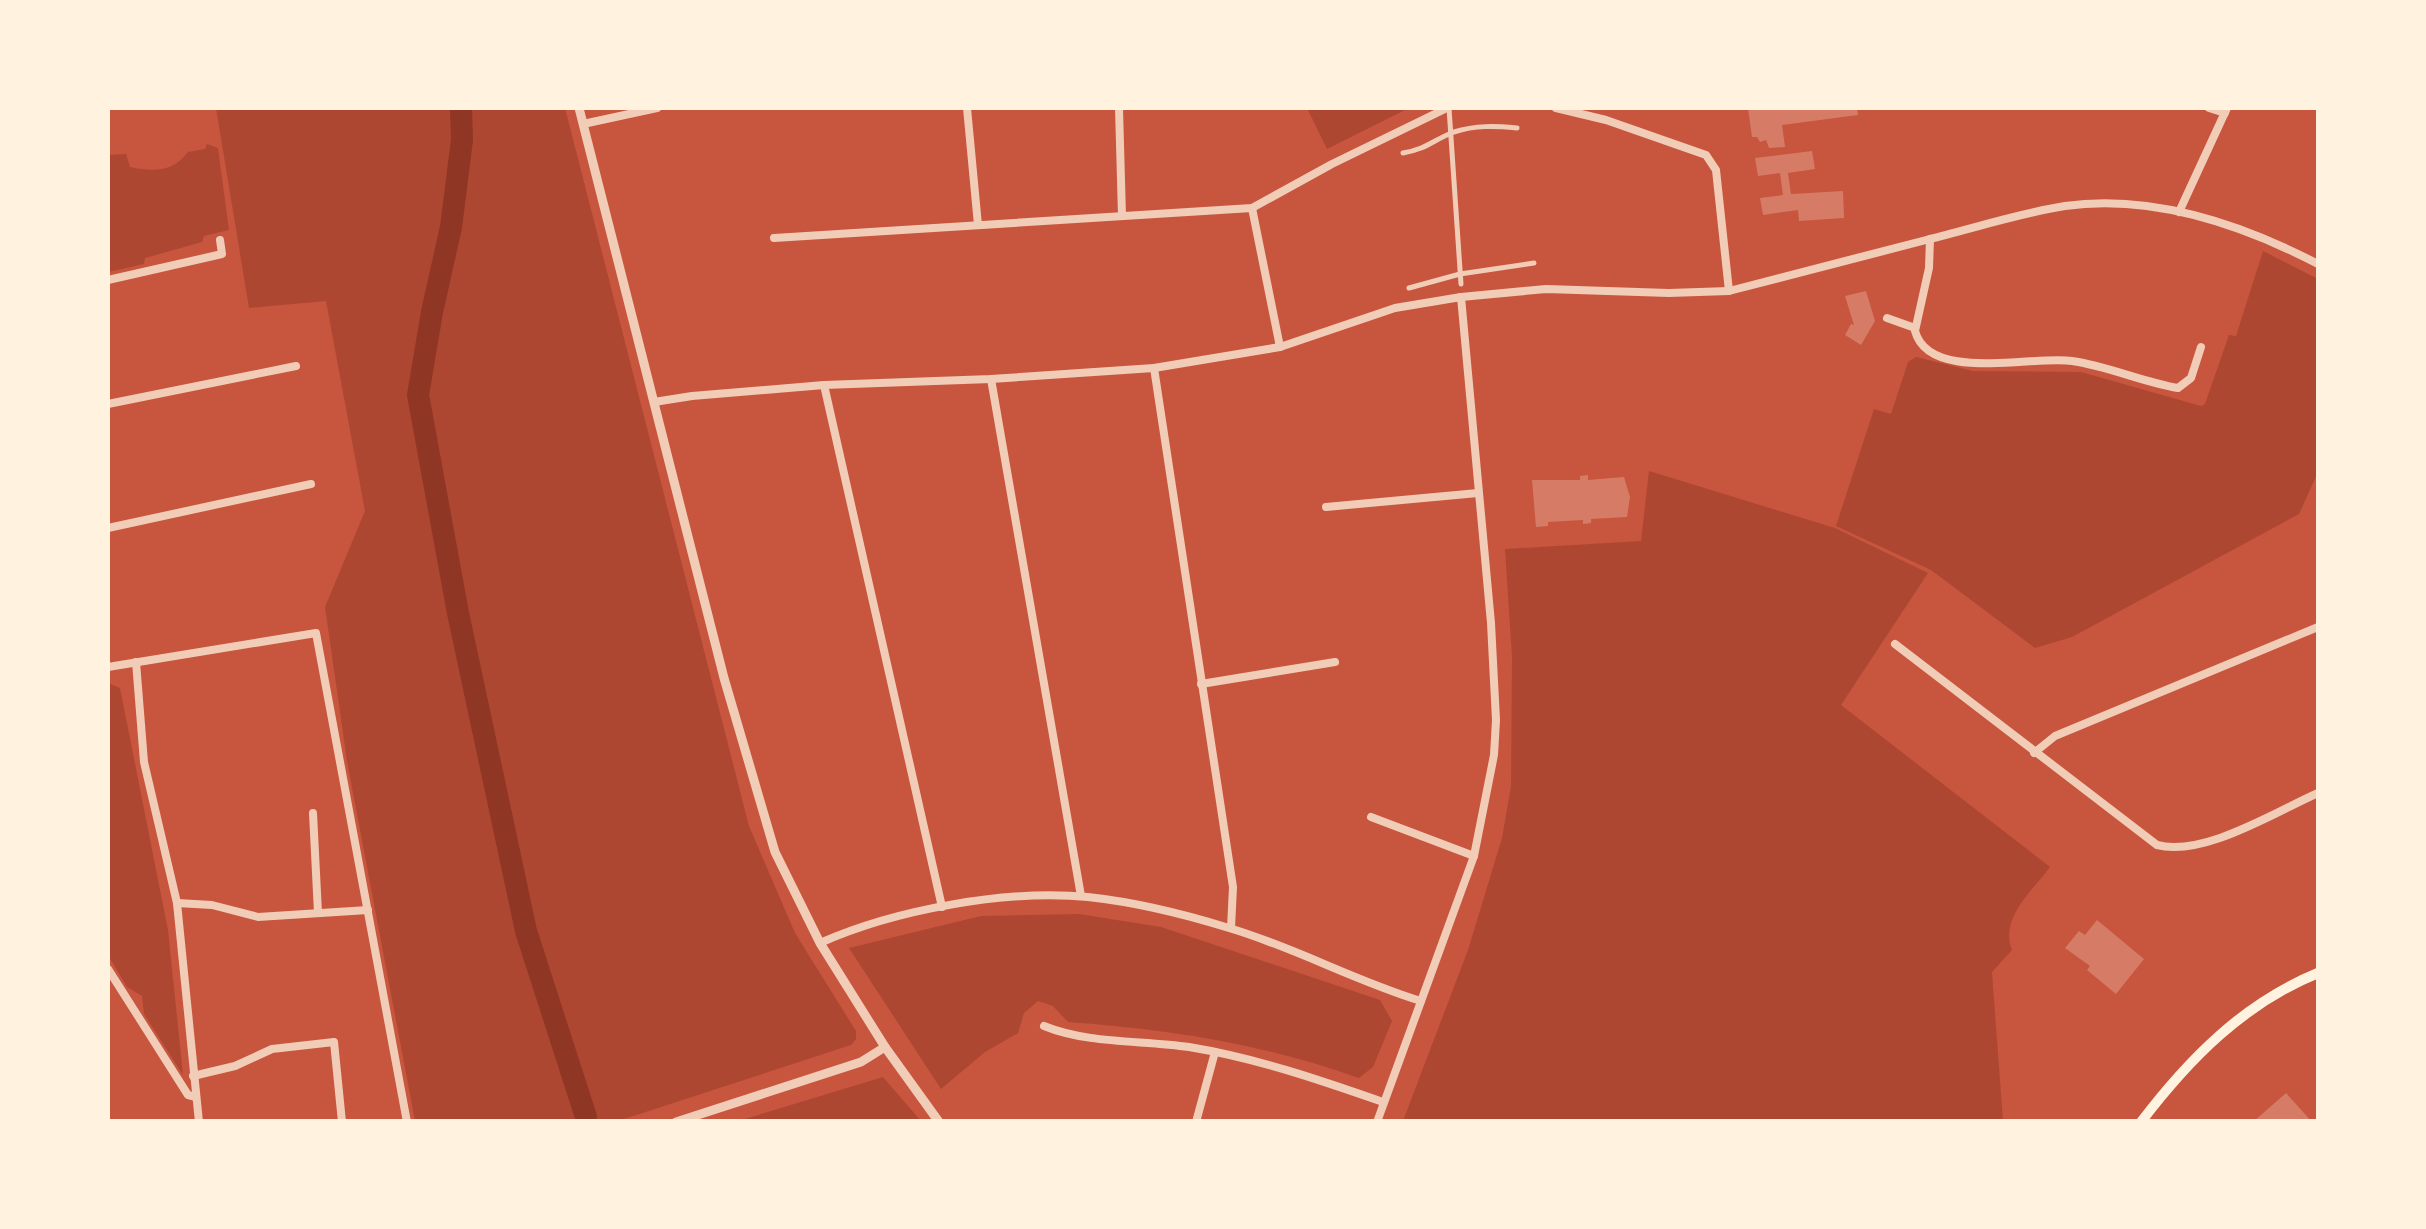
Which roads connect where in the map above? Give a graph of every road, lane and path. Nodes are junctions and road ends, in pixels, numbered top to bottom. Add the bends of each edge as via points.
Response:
1 (579, 108) edge
2 (657, 108) edge
3 (967, 108) edge
4 (1120, 108) edge
5 (1448, 108) edge
6 (1556, 108) edge
7 (2209, 108) edge
8 (2226, 110) edge
9 (583, 124) junction
10 (1517, 128) dead end
11 (1451, 133) junction
12 (1402, 153) dead end
13 (1252, 208) junction
14 (2179, 212) junction
15 (1122, 216) junction
16 (978, 225) junction
17 (774, 238) dead end
18 (1930, 239) junction
19 (220, 240) dead end
20 (1534, 264) dead end
21 (2318, 264) edge
22 (1460, 274) junction
23 (108, 280) edge
24 (1461, 284) dead end
25 (1409, 288) dead end
26 (1730, 291) junction
27 (1461, 296) junction
28 (1887, 318) dead end
29 (1915, 328) junction
30 (1280, 347) junction
31 (2201, 347) dead end
32 (296, 366) dead end
33 (1154, 368) junction
34 (990, 380) junction
35 (824, 385) junction
36 (654, 402) junction
37 (108, 404) edge
38 (312, 484) dead end
39 (1478, 493) junction
40 (1326, 507) dead end
41 (108, 528) edge
42 (2318, 627) edge
43 (1895, 644) dead end
44 (136, 662) junction
45 (1335, 662) dead end
46 (108, 667) edge
47 (1202, 684) junction
48 (2034, 754) junction
49 (2318, 793) edge
50 (313, 814) dead end
51 (1371, 818) dead end
52 (1474, 856) junction
53 (1081, 896) junction
54 (178, 903) junction
55 (942, 907) junction
56 (368, 910) junction
57 (318, 913) junction
58 (1230, 928) junction
59 (820, 943) junction
60 (108, 969) edge
61 (2318, 973) edge
62 (1421, 1001) junction
63 (1044, 1026) dead end
64 (885, 1047) junction
65 (1214, 1052) junction
66 (193, 1076) junction
67 (196, 1097) junction
68 (1384, 1102) junction
69 (199, 1122) edge
70 (342, 1122) edge
71 (407, 1122) edge
72 (676, 1122) edge
73 (939, 1122) edge
74 (1196, 1122) edge
75 (1376, 1122) edge
76 (2141, 1122) edge

1 - 9 street
2 - 9 street
3 - 16 street
4 - 15 street
5 - 11 street
5 - 13 street
6 - 26 street via 1706,155 1716,170
7 - 8 street
8 - 14 street
9 - 36 street
10 - 11 street via 1483,125
11 - 12 street via 1424,150
11 - 22 street
13 - 15 street
13 - 30 street
14 - 18 street via 2066,206
14 - 21 street via 2232,226
15 - 16 street
16 - 17 street
18 - 26 street
18 - 29 street
19 - 23 street via 222,254
20 - 22 street
22 - 24 street
22 - 25 street
26 - 27 street via 1546,289
27 - 30 street via 1394,308
27 - 39 street
28 - 29 street
29 - 31 street via 1924,348 1956,360 2068,360 2178,388 2192,378
30 - 33 street
32 - 37 street
33 - 34 street
33 - 47 street
34 - 35 street
34 - 53 street
35 - 36 street
35 - 55 street
36 - 59 street via 764,821
38 - 41 street
39 - 40 street
39 - 52 street via 1496,720
42 - 48 street via 2055,736
43 - 48 street
44 - 46 street
44 - 54 street via 144,762
44 - 56 street via 316,633
45 - 47 street
47 - 58 street via 1233,887
48 - 49 street via 2157,845 2173,849 2215,839
50 - 57 street
51 - 52 street
52 - 62 street
53 - 55 street
53 - 58 street
54 - 57 street via 258,917
54 - 66 street
55 - 59 street via 858,926
56 - 57 street
56 - 71 street
58 - 62 street
59 - 64 street
60 - 67 street via 188,1095
61 - 76 main road via 2218,1035
62 - 68 street
63 - 65 street via 1066,1035
64 - 72 street via 861,1062
64 - 73 street
65 - 68 street
65 - 74 street
66 - 67 street
66 - 70 street via 272,1049 334,1042
67 - 69 street
68 - 75 street

